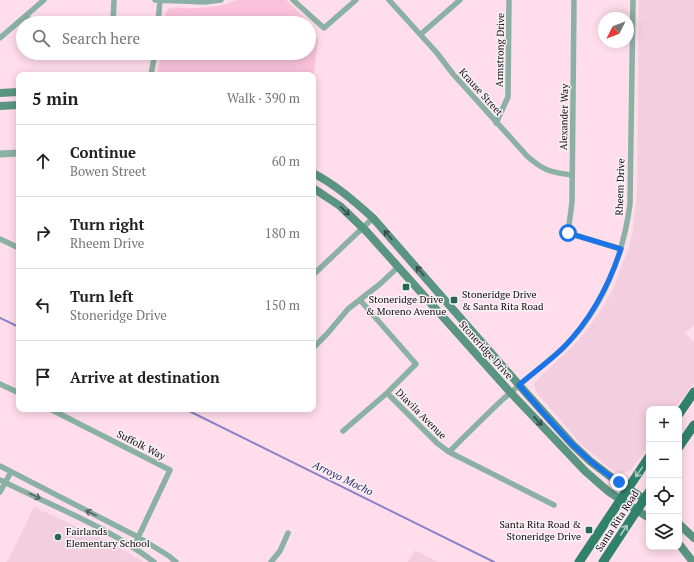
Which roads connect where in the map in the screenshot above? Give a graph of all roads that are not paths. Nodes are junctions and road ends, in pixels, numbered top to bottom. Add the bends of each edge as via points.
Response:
1 (44, 0) edge
2 (114, 0) edge
3 (155, 0) edge
4 (160, 0) edge
5 (221, 0) edge
6 (293, 0) edge
7 (356, 0) edge
8 (389, 0) edge
9 (460, 0) edge
10 (509, 0) edge
11 (574, 0) edge
12 (633, 0) edge
13 (26, 16) edge
14 (113, 16) edge
15 (159, 16) edge
16 (311, 16) edge
17 (316, 21) edge
18 (16, 24) edge
19 (421, 34) junction
20 (0, 38) edge
21 (154, 60) edge
22 (152, 72) edge
23 (16, 92) edge
24 (0, 93) edge
25 (16, 105) edge
26 (0, 106) edge
27 (496, 122) junction
28 (16, 153) edge
29 (0, 154) edge
30 (316, 174) edge
31 (572, 175) junction
32 (316, 190) edge
33 (374, 218) junction
34 (363, 228) junction
35 (0, 239) edge
36 (16, 247) edge
37 (621, 249) junction
38 (398, 267) junction
39 (316, 272) edge
40 (360, 300) junction
41 (316, 345) edge
42 (0, 384) edge
43 (519, 385) junction
44 (16, 392) edge
45 (694, 392) edge
46 (387, 393) junction
47 (511, 393) junction
48 (682, 410) edge
49 (56, 412) edge
50 (694, 425) edge
51 (343, 431) dead end
52 (682, 443) edge
53 (449, 452) junction
54 (646, 461) edge
55 (0, 466) edge
56 (11, 472) junction
57 (3, 481) edge
58 (628, 488) junction
59 (0, 492) edge
60 (646, 496) edge
61 (620, 499) junction
62 (646, 499) edge
63 (554, 505) dead end
64 (637, 510) junction
65 (646, 516) edge
66 (682, 527) edge
67 (288, 533) dead end
68 (138, 537) junction
69 (694, 538) edge
70 (134, 546) junction
71 (682, 548) edge
72 (154, 562) edge
73 (176, 562) edge
74 (271, 562) edge
75 (579, 562) edge
76 (603, 562) edge
77 (693, 562) edge

1 - 13 street
2 - 14 street
3 - 4 street
4 - 5 street
4 - 15 street
6 - 16 street
7 - 17 street via 324,28
8 - 19 street, Krause Street
9 - 19 street
10 - 27 street, Armstrong Drive via 508,97
11 - 31 street, Alexander Way
12 - 37 street, Rheem Drive via 630,204
18 - 20 street
19 - 27 street, Krause Street
21 - 22 street
23 - 24 main road
25 - 26 main road
27 - 31 street, Krause Street via 537,165 550,172
28 - 29 street
30 - 33 main road, Stoneridge Drive via 327,180
31 - 37 street, Alexander Way via 568,233
32 -> 34 main road, Stoneridge Drive via 340,206
33 - 34 street
43 -> 33 main road, Stoneridge Drive
34 - 38 main road, Stoneridge Drive
34 - 39 street
35 - 36 street
37 - 43 street, Rheem Drive via 605,291 587,320 564,347
38 - 40 street
38 - 47 main road, Stoneridge Drive
40 - 41 street via 348,309
40 - 46 street, Diavila Avenue via 416,364
42 - 44 street
43 - 47 street, Rheem Drive
43 - 58 main road, Stoneridge Drive via 590,462
45 - 48 main road
46 - 51 street
46 - 53 street, Diavila Avenue
47 - 53 street, Rheem Drive
47 -> 61 main road, Stoneridge Drive via 585,471
49 - 68 street, Suffolk Way via 170,470
50 - 52 main road
53 - 63 street, Diavila Avenue
54 -> 58 main road, Santa Rita Road
55 - 56 street
56 - 57 street
68 -> 56 street
57 - 59 street
57 -> 70 street
58 - 60 main road, Stoneridge Drive
58 - 61 main road, Santa Rita Road
61 - 64 main road, Stoneridge Drive
61 - 75 main road, Santa Rita Road
62 - 64 main road, Santa Rita Road
64 - 65 main road, Stoneridge Drive
76 -> 64 main road, Santa Rita Road
66 - 69 main road
67 - 74 street
68 - 70 street, Suffolk Way
68 - 73 street
70 - 72 street
71 - 77 main road

